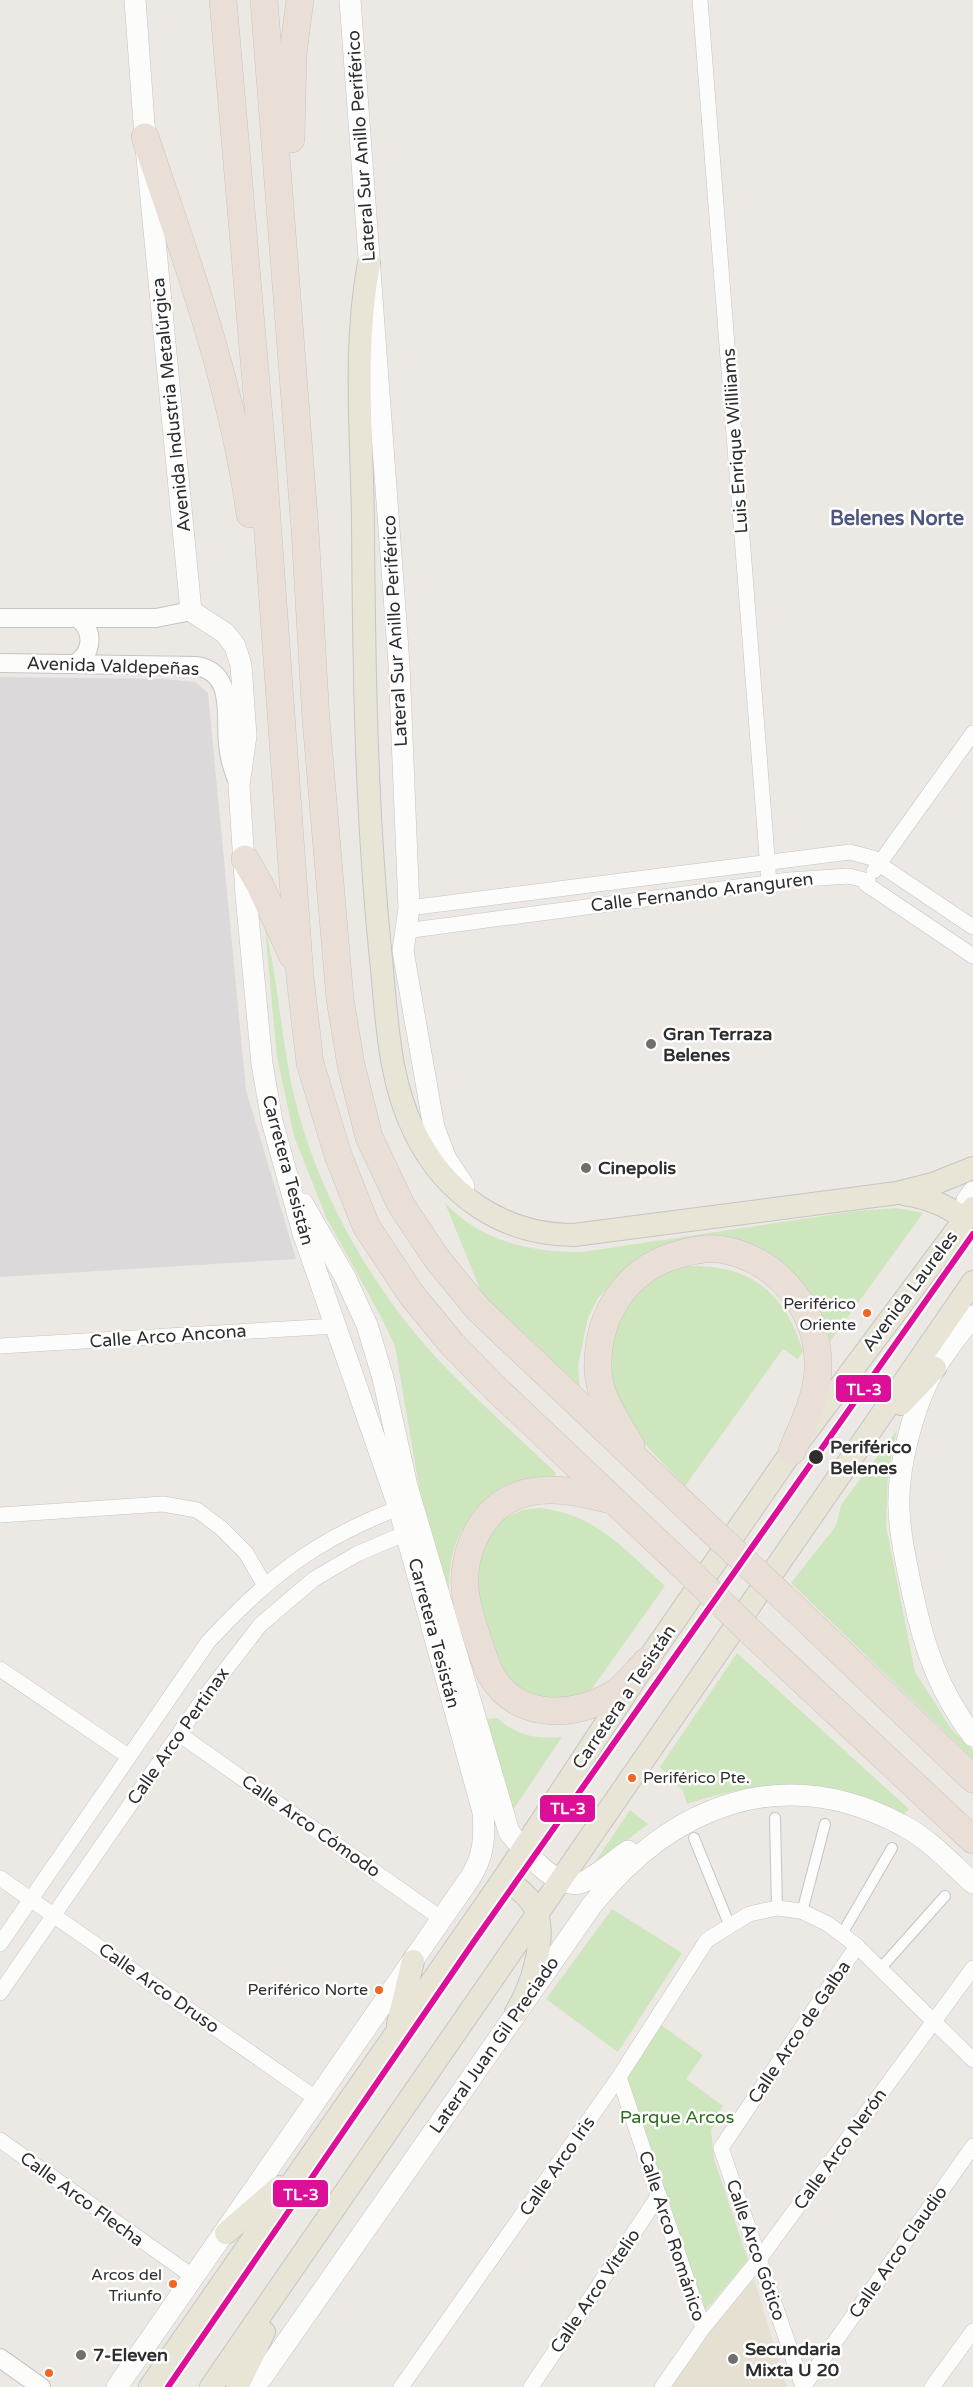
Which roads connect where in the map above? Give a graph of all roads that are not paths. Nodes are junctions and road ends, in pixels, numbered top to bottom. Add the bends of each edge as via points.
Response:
1 (135, 0) edge
2 (223, 0) edge
3 (264, 0) edge
4 (300, 0) edge
5 (350, 0) edge
6 (700, 0) edge
7 (145, 138) junction
8 (369, 263) junction
9 (305, 530) junction
10 (191, 611) junction
11 (0, 618) edge
12 (79, 619) junction
13 (277, 648) junction
14 (0, 663) edge
15 (75, 664) junction
16 (973, 733) edge
17 (239, 785) junction
18 (245, 860) junction
19 (767, 861) junction
20 (879, 864) junction
21 (768, 882) junction
22 (866, 884) junction
23 (571, 886) junction
24 (408, 908) junction
25 (574, 909) junction
26 (973, 927) edge
27 (405, 931) junction
28 (973, 956) edge
29 (300, 977) junction
30 (973, 1168) edge
31 (286, 1174) junction
32 (973, 1192) edge
33 (897, 1193) junction
34 (970, 1217) edge
35 (516, 1226) junction
36 (973, 1282) edge
37 (973, 1316) edge
38 (336, 1326) junction
39 (0, 1346) edge
40 (935, 1368) junction
41 (862, 1444) junction
42 (792, 1451) junction
43 (643, 1468) junction
44 (611, 1500) junction
45 (399, 1508) junction
46 (0, 1515) edge
47 (406, 1533) junction
48 (264, 1584) junction
49 (647, 1661) junction
50 (0, 1669) edge
51 (179, 1734) junction
52 (973, 1736) edge
53 (128, 1756) junction
54 (973, 1779) edge
55 (775, 1818) dead end
56 (825, 1824) dead end
57 (668, 1833) junction
58 (694, 1838) dead end
59 (973, 1840) edge
60 (892, 1848) dead end
61 (522, 1849) junction
62 (0, 1878) edge
63 (504, 1878) junction
64 (561, 1879) junction
65 (973, 1883) edge
66 (945, 1896) dead end
67 (31, 1899) junction
68 (777, 1908) junction
69 (536, 1912) junction
70 (802, 1912) junction
71 (54, 1915) junction
72 (442, 1919) junction
73 (729, 1924) junction
74 (842, 1934) junction
75 (0, 1944) edge
76 (857, 1946) junction
77 (413, 1961) junction
78 (973, 1968) edge
79 (880, 1969) junction
80 (0, 1993) edge
81 (516, 2012) junction
82 (933, 2023) junction
83 (397, 2032) junction
84 (973, 2060) edge
85 (619, 2077) junction
86 (317, 2099) junction
87 (0, 2139) edge
88 (973, 2146) edge
89 (721, 2148) joint
90 (314, 2152) junction
91 (659, 2195) junction
92 (226, 2233) junction
93 (304, 2251) junction
94 (760, 2258) junction
95 (195, 2278) junction
96 (703, 2328) junction
97 (973, 2331) edge
98 (0, 2358) edge
99 (40, 2387) edge
100 (117, 2387) edge
101 (150, 2387) edge
102 (211, 2387) edge
103 (237, 2387) edge
104 (252, 2387) edge
105 (401, 2387) edge
106 (531, 2387) edge
107 (662, 2387) edge
108 (803, 2387) edge
109 (932, 2387) edge

1 - 7 main road, Avenida Industria Metalúrgica
2 - 13 highway
3 - 9 highway
4 - 9 highway via 290,122
5 - 8 main road, Lateral Sur Anillo Periférico
6 - 19 street, Luis Enrique Williiams
7 - 10 main road, Avenida Industria Metalúrgica
7 - 13 highway via 192,273 228,397 265,603
8 - 24 main road, Lateral Sur Anillo Periférico via 399,664
8 - 35 main road via 360,329 364,742 391,1060 408,1119 432,1162 469,1201
9 - 43 highway via 316,720 340,999 369,1137 401,1205 437,1259 478,1309
10 - 12 street via 164,618
10 - 17 main road via 225,633 239,654 246,736
11 - 12 street
12 - 15 street via 88,629 90,642 86,655
13 - 29 highway
14 - 15 street, Avenida Valdepeñas
15 - 17 street, Avenida Valdepeñas via 196,666 215,673 224,686 230,755
16 - 20 street
17 - 18 main road, Carretera Tesistán
18 - 29 highway
18 - 31 main road, Carretera Tesistán via 262,1064
19 - 20 street, Calle Fernando Aranguren via 850,852 876,859
19 - 21 street, Luis Enrique Williiams
19 - 23 street, Calle Fernando Aranguren
20 - 22 street
20 - 26 street, Calle Fernando Aranguren
21 - 22 street, Calle Fernando Aranguren via 849,876 868,881
21 - 25 street, Calle Fernando Aranguren
22 - 28 street, Calle Fernando Aranguren
23 - 24 street, Calle Fernando Aranguren
23 - 25 street
24 - 27 main road, Lateral Sur Anillo Periférico
25 - 27 street, Calle Fernando Aranguren
27 - 35 main road, Lateral Sur Anillo Periférico via 403,951 428,1103 440,1145 454,1173 474,1197
29 - 44 highway via 310,1063 338,1155 366,1226 411,1294 452,1344
30 - 33 main road
31 - 38 main road, Carretera Tesistán
31 - 61 main road via 345,1277 367,1325 407,1486 509,1832
32 - 34 main road, Avenida Laureles via 968,1200
33 - 34 main road via 932,1199
33 - 35 main road via 574,1235 553,1235
34 - 42 main road, Avenida Laureles
36 - 41 main road
37 - 40 main road
38 - 39 street, Calle Arco Ancona
38 - 45 main road, Carretera Tesistán
40 - 41 main road
40 - 52 main road via 911,1428 900,1477 899,1509 912,1593 931,1667 952,1709
41 - 64 main road
42 - 43 highway via 815,1394 818,1368 816,1336 801,1300 782,1280 750,1259 724,1250 695,1250 638,1272 615,1298 601,1335 598,1372 608,1405
42 - 49 main road, Carretera a Tesistán
43 - 54 highway, bridge
44 - 49 highway via 550,1490 520,1494 504,1502 475,1535 467,1562 466,1597 491,1675 501,1689 529,1706 546,1712 575,1711 594,1705 617,1691
44 - 59 highway, bridge
45 - 47 main road, Carretera Tesistán
45 - 48 street, Calle Arco Pertinax via 337,1535
46 - 48 street via 163,1504 197,1510 246,1553
47 - 51 street, Calle Arco Pertinax via 348,1559 286,1600 232,1658
47 - 72 main road, Carretera Tesistán via 483,1812 484,1848 476,1869
48 - 53 street, Calle Arco Pertinax via 208,1642
49 - 61 main road, Carretera a Tesistán
50 - 53 street
51 - 71 street, Calle Arco Pertinax
51 - 72 street, Calle Arco Cómodo
53 - 67 street, Calle Arco Pertinax
55 - 68 street
56 - 70 street
57 - 64 main road via 648,1837 581,1883
57 - 65 main road, Lateral Juan Gil Preciado via 708,1810 744,1799 802,1796 861,1808 904,1826
57 - 81 main road, Lateral Juan Gil Preciado via 617,1874
58 - 73 street
60 - 74 street
61 - 63 main road, Carretera a Tesistán
61 - 64 main road
62 - 67 street, Calle Arco Druso
63 - 69 main road via 517,1887
63 - 83 main road, Carretera a Tesistán
64 - 69 main road
66 - 79 street
67 - 71 street, Calle Arco Druso
67 - 75 street, Calle Arco Pertinax
68 - 70 street
68 - 73 street via 749,1914
69 - 81 main road via 538,1943 534,1972
69 - 93 main road
70 - 74 street
71 - 80 street, Calle Arco Pertinax
71 - 86 street, Calle Arco Druso
72 - 77 main road, Carretera Tesistán
73 - 85 street, Calle Arco Iris via 707,1940
74 - 76 street
76 - 79 street
76 - 89 street, Calle Arco de Galba
77 - 83 main road
77 - 86 main road, Carretera Tesistán
78 - 82 street, Calle Arco Nerón
79 - 82 street
81 - 104 main road, Lateral Juan Gil Preciado
82 - 84 street
82 - 94 street, Calle Arco Nerón
83 - 90 main road, Carretera a Tesistán
85 - 91 street, Calle Arco Románico
85 - 105 street, Calle Arco Iris
86 - 92 main road, Carretera Tesistán
87 - 95 street, Calle Arco Flecha
88 - 108 street, Calle Arco Claudio
89 - 94 street, Calle Arco Gótico
90 - 92 main road
90 - 101 main road, Carretera a Tesistán
91 - 96 street, Calle Arco Románico
91 - 106 street, Calle Arco Vitelio
92 - 95 main road, Carretera Tesistán
93 - 102 main road
93 - 103 main road
94 - 96 street, Calle Arco Nerón
94 - 108 street, Calle Arco Gótico
95 - 100 main road, Carretera Tesistán
96 - 107 street, Calle Arco Románico
97 - 109 street
98 - 99 street

